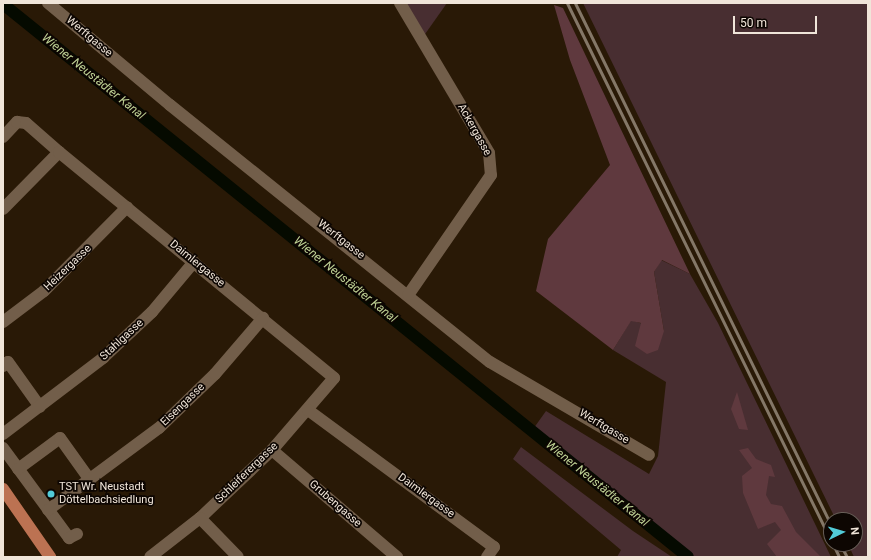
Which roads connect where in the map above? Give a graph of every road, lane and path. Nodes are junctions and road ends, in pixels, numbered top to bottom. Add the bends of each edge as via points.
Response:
1 (48, 3) edge
2 (400, 3) edge
3 (3, 137) edge
4 (59, 152) junction
5 (127, 207) junction
6 (3, 209) edge
7 (194, 262) junction
8 (409, 294) junction
9 (263, 318) junction
10 (3, 322) edge
11 (3, 366) edge
12 (334, 378) joint
13 (40, 407) junction
14 (308, 410) junction
15 (3, 434) edge
16 (3, 448) edge
17 (272, 450) junction
18 (649, 455) dead end
19 (18, 469) junction
20 (90, 480) junction
21 (3, 489) edge
22 (48, 510) junction
23 (200, 518) junction
24 (77, 534) dead end
25 (491, 552) edge
26 (50, 557) edge
27 (150, 557) edge
28 (238, 557) edge
29 (397, 557) edge

1 - 8 street, Werftgasse via 170,105
2 - 8 street, Ackergasse via 489,153 491,175
3 - 4 street, Daimlergasse via 17,122 26,123
4 - 5 street, Daimlergasse
4 - 6 street
5 - 7 street, Daimlergasse
5 - 10 street, Heizergasse via 44,291
7 - 9 street, Daimlergasse
7 - 13 street, Stahlgasse via 152,312 103,358
8 - 18 street, Werftgasse via 490,362
9 - 12 street, Daimlergasse
9 - 20 street, Eisengasse via 215,374 159,428
11 - 13 street via 8,362
12 - 14 street, Schleiferergasse
13 - 15 street, Stahlgasse
14 - 17 street, Schleiferergasse
14 - 25 street, Daimlergasse
16 - 19 street
17 - 23 street, Schleiferergasse
17 - 29 street, Grubengasse
19 - 20 street via 60,438
19 - 22 street
20 - 22 street, Eisengasse
21 - 26 main road
22 - 24 street via 68,538
23 - 27 street, Schleiferergasse
23 - 28 street

